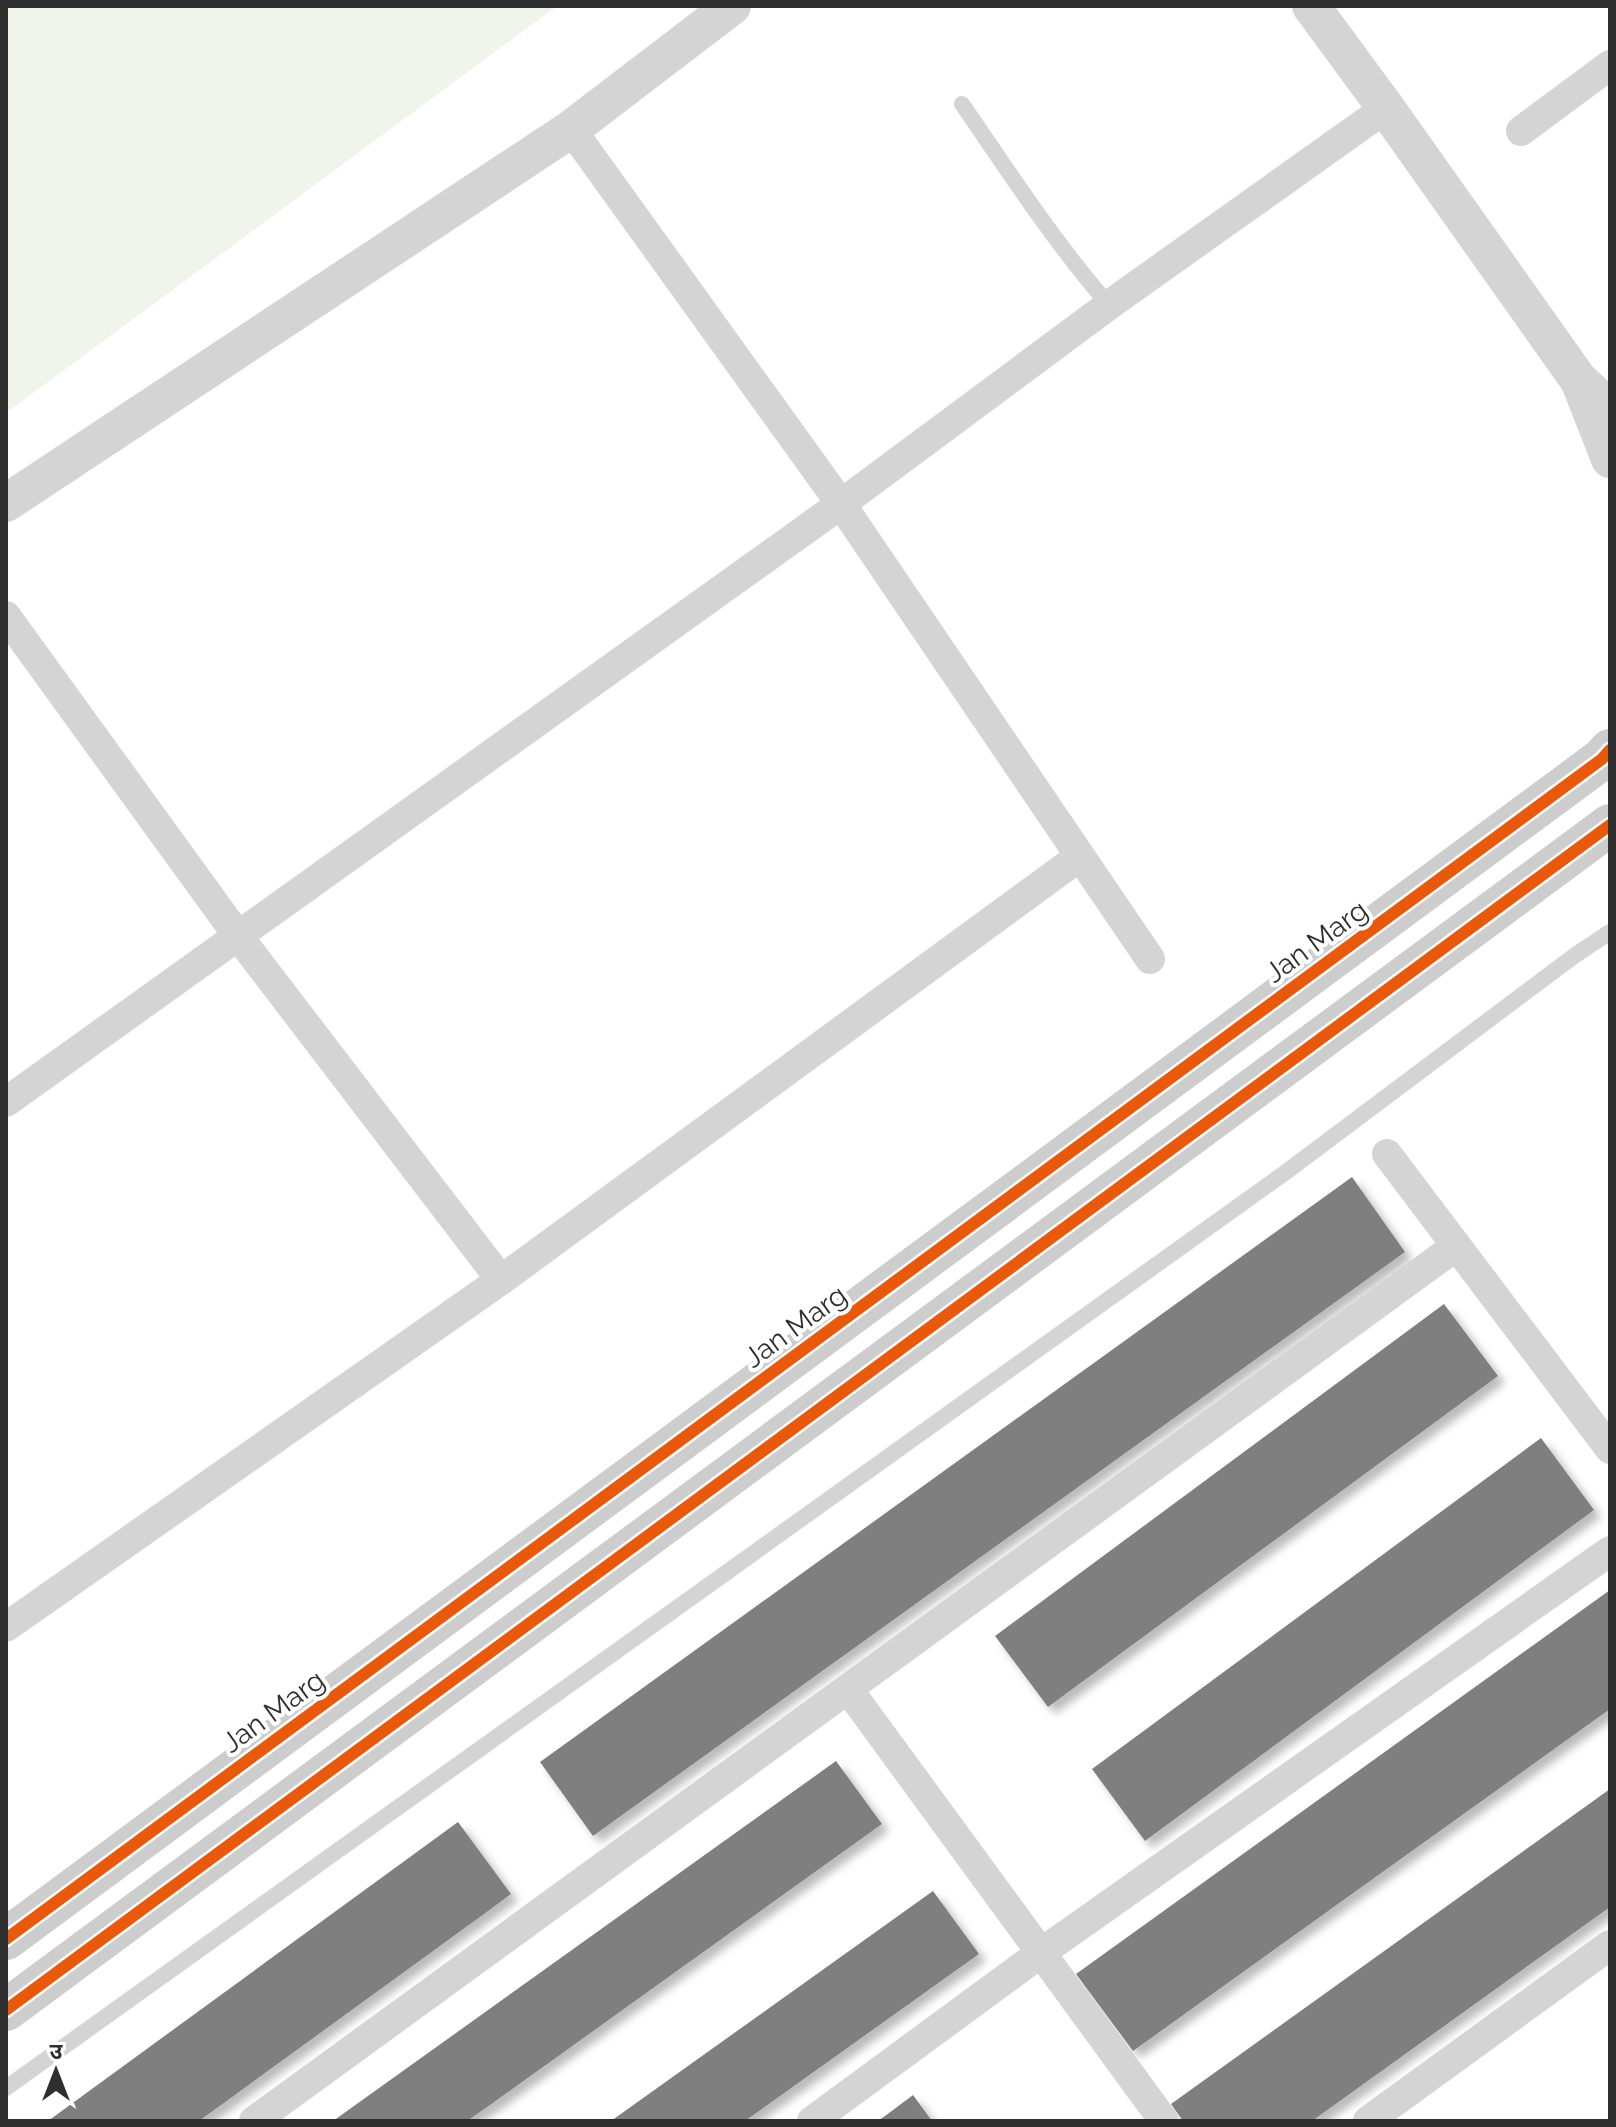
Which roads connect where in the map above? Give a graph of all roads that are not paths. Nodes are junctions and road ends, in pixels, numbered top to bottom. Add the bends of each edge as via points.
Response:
1 (732, 6) edge
2 (1311, 6) edge
3 (1610, 65) edge
4 (962, 104) dead end
5 (1386, 108) junction
6 (571, 129) junction
7 (1521, 131) dead end
8 (1109, 305) junction
9 (1578, 379) junction
10 (1610, 409) edge
11 (1610, 459) edge
12 (6, 503) edge
13 (841, 504) junction
14 (6, 616) edge
15 (1610, 750) edge
16 (1610, 825) edge
17 (1079, 857) junction
18 (1610, 932) edge
19 (238, 936) junction
20 (1150, 959) dead end
21 (6, 1102) edge
22 (1387, 1154) dead end
23 (1455, 1247) junction
24 (501, 1280) junction
25 (1610, 1449) edge
26 (1610, 1551) edge
27 (6, 1627) edge
28 (848, 1689) junction
29 (6, 1939) edge
30 (1610, 1945) edge
31 (1042, 1952) junction
32 (6, 2010) edge
33 (6, 2088) edge
34 (254, 2121) edge
35 (812, 2121) edge
36 (1164, 2121) edge
37 (1368, 2121) edge

1 - 6 street
2 - 5 street
3 - 7 street
4 - 8 lane
5 - 8 street
5 - 9 street
6 - 12 street
6 - 13 street
8 - 13 street
9 - 10 street
9 - 11 street
13 - 17 street
13 - 19 street
14 - 19 street
15 - 29 main road, Jan Marg
16 - 32 main road
17 - 20 street
17 - 24 street
18 - 33 lane via 1260,1190
19 - 21 street
19 - 24 street
22 - 23 street
23 - 25 street
23 - 28 street
24 - 27 street
26 - 31 street
28 - 31 street
28 - 34 street
30 - 37 street
31 - 35 street
31 - 36 street

